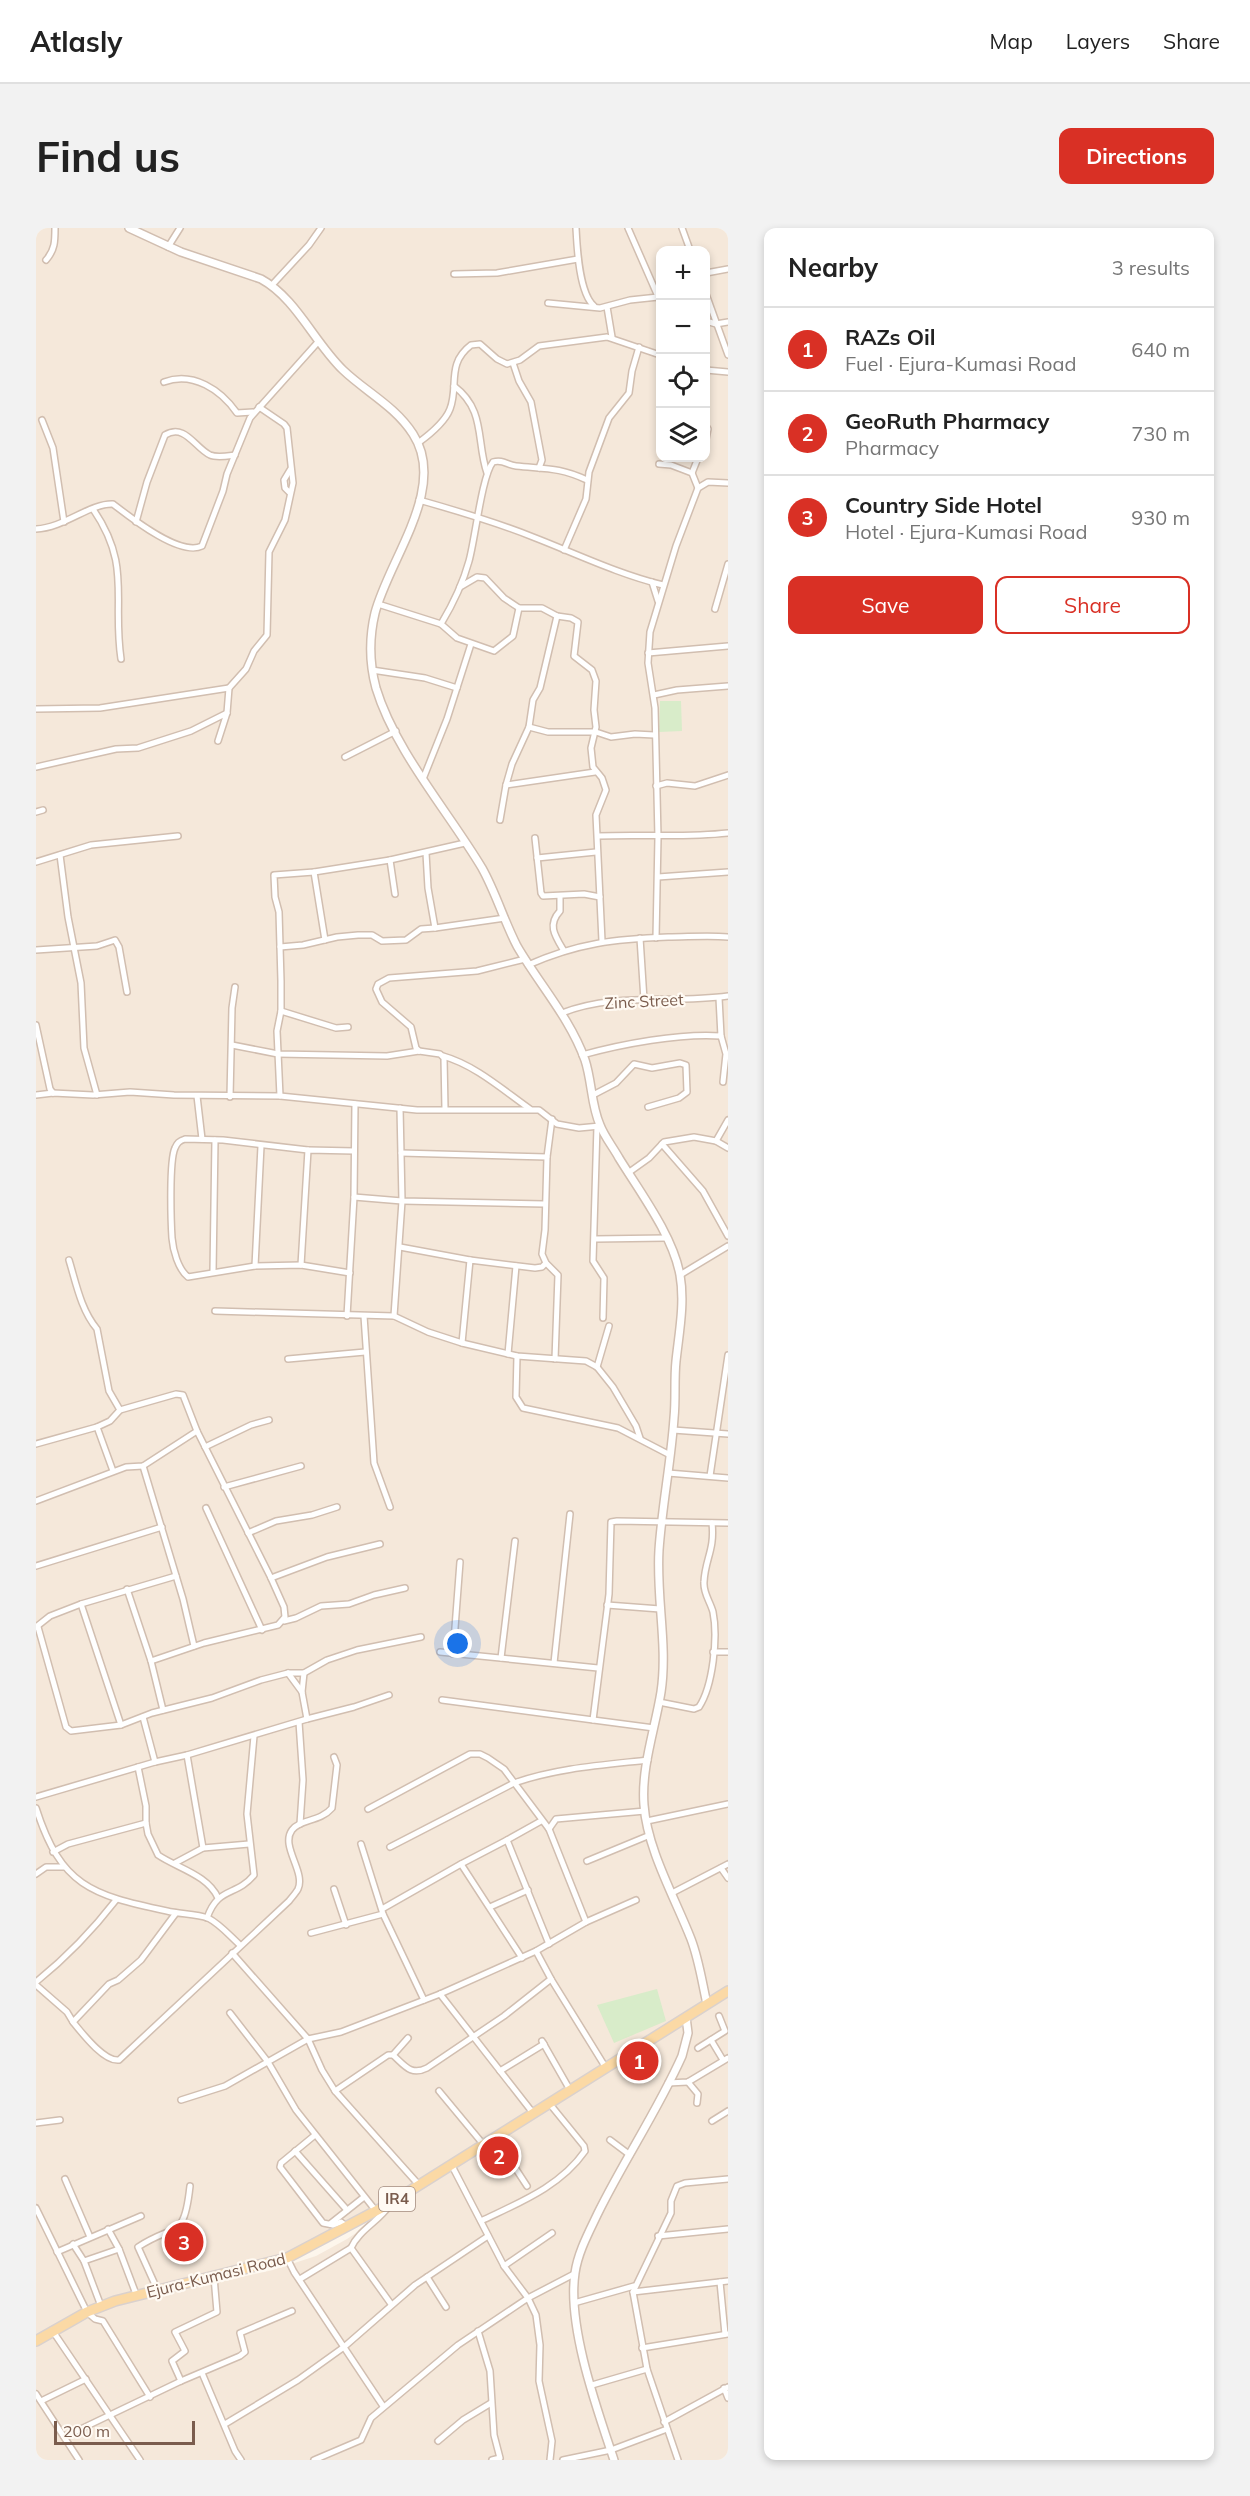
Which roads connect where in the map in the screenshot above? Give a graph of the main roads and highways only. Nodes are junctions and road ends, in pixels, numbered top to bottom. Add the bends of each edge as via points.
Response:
1 (728, 1991) edge
2 (36, 2341) edge

1 - 2 main road, Ejura-Kumasi Road / IR4 via 419,2186 287,2258 136,2294 87,2312

